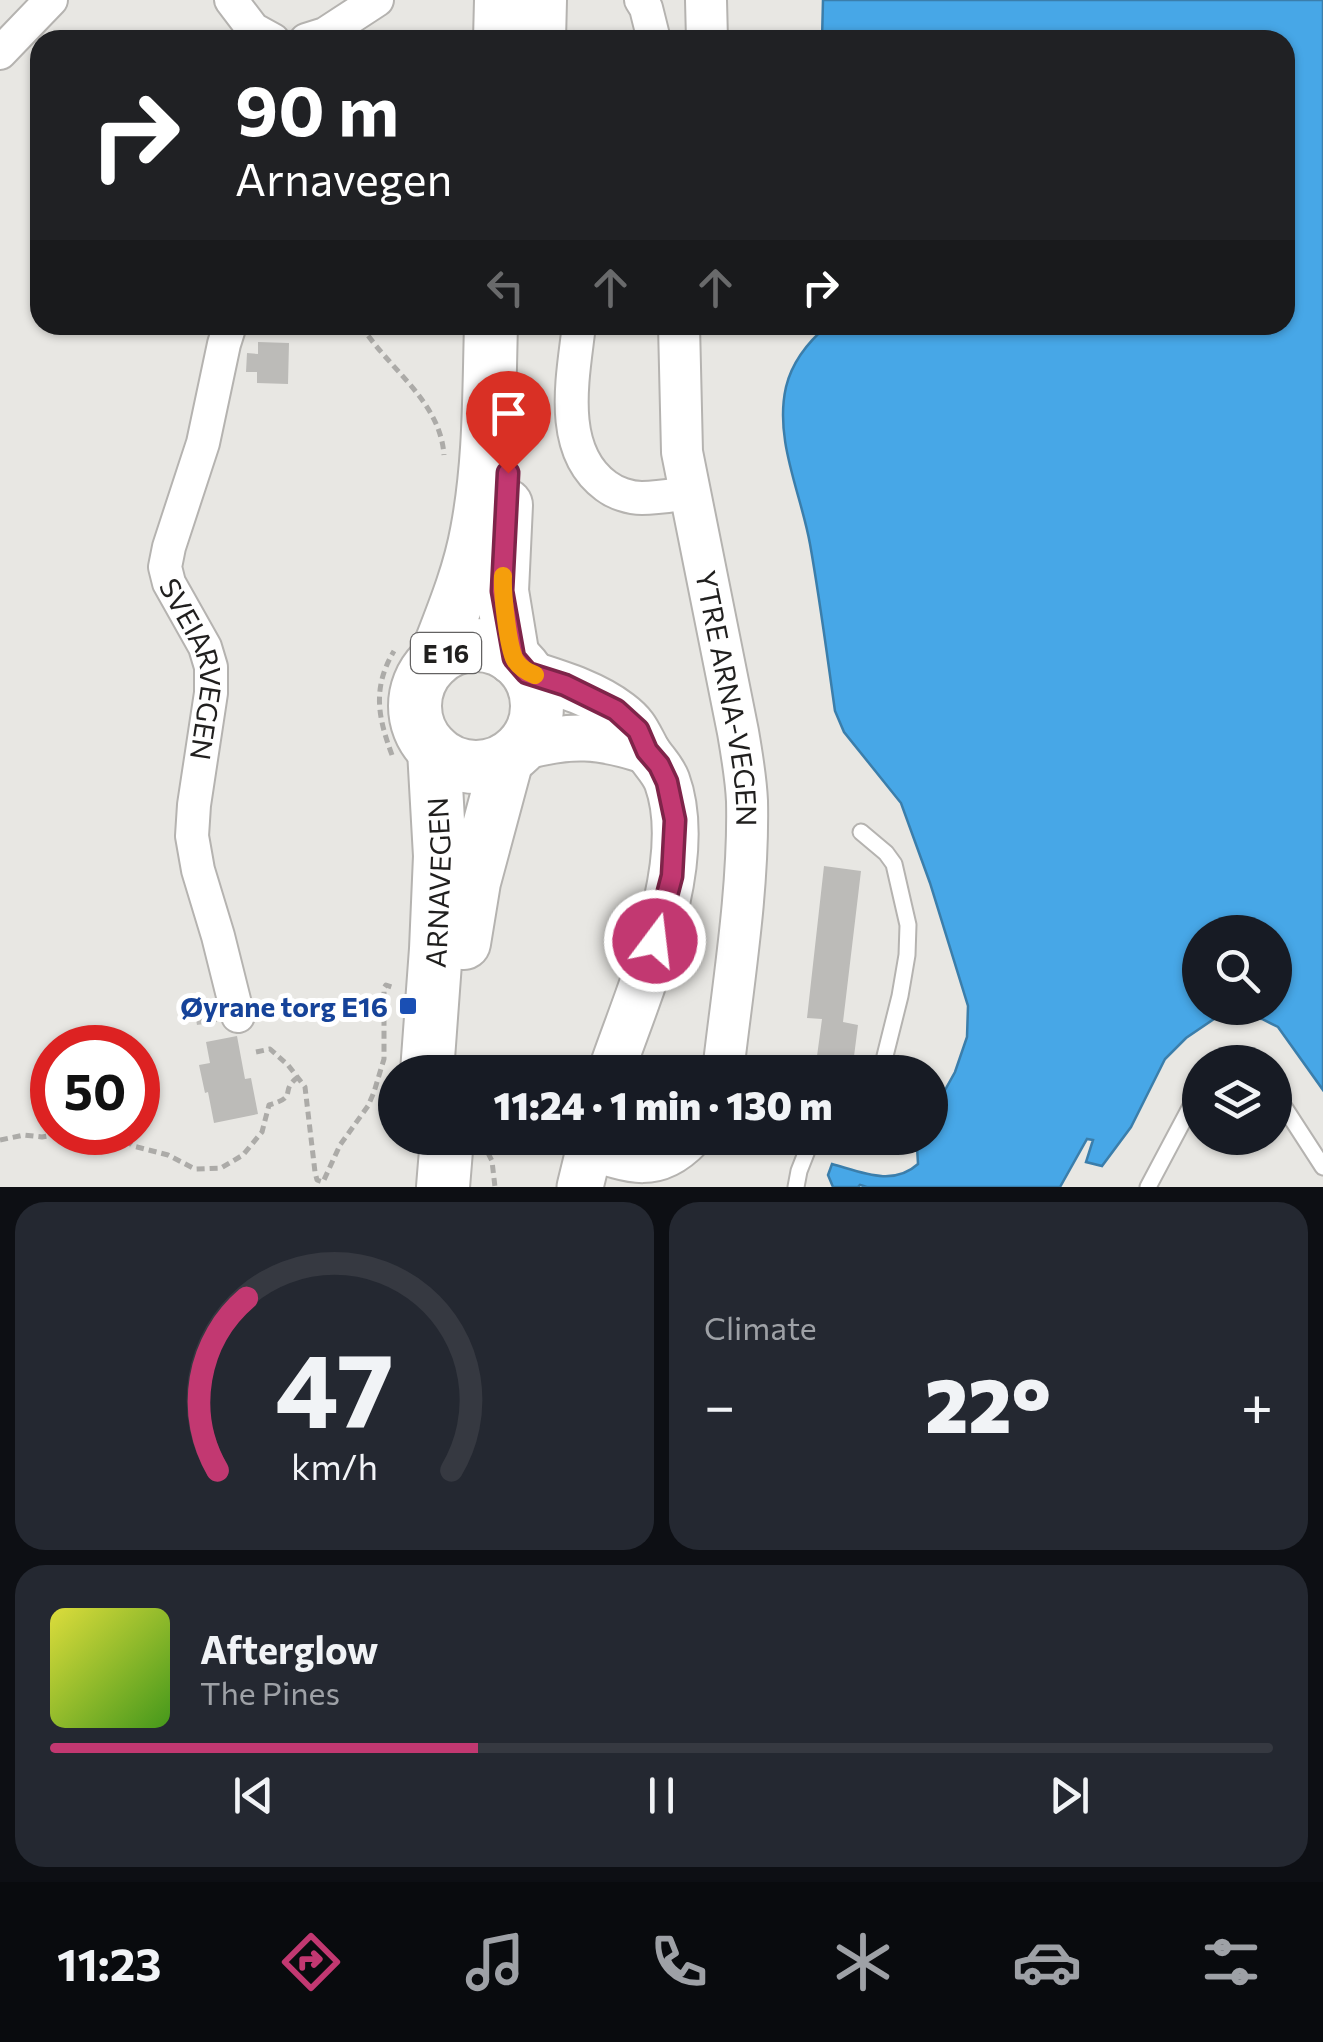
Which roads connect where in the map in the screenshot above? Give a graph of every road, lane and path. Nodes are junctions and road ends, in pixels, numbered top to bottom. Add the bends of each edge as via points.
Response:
1 (50, 0) edge
2 (231, 0) edge
3 (377, 0) edge
4 (501, 0) edge
5 (540, 0) edge
6 (640, 0) edge
7 (706, 0) edge
8 (255, 30) edge
9 (331, 30) edge
10 (500, 30) edge
11 (539, 30) edge
12 (652, 30) edge
13 (707, 30) edge
14 (0, 53) edge
15 (228, 335) edge
16 (492, 335) edge
17 (517, 335) edge
18 (578, 335) edge
19 (679, 335) edge
20 (689, 493) junction
21 (434, 662) junction
22 (520, 665) junction
23 (434, 750) junction
24 (647, 751) junction
25 (514, 753) junction
26 (861, 832) dead end
27 (400, 991) dead end
28 (238, 1016) dead end
29 (256, 1052) dead end
30 (427, 1055) edge
31 (454, 1055) edge
32 (618, 1055) edge
33 (725, 1055) edge
34 (886, 1055) edge
35 (298, 1078) junction
36 (1292, 1119) edge
37 (1182, 1123) edge
38 (30, 1136) edge
39 (0, 1140) edge
40 (160, 1153) edge
41 (421, 1155) edge
42 (446, 1155) edge
43 (671, 1155) edge
44 (690, 1155) edge
45 (804, 1155) edge
46 (587, 1158) edge
47 (1323, 1167) edge
48 (418, 1187) edge
49 (443, 1187) edge
50 (660, 1187) edge
51 (796, 1187) edge
52 (1148, 1187) edge

1 - 14 street
2 - 8 street
3 - 9 street
4 - 10 highway
5 - 11 highway
6 - 12 street
7 - 13 street
15 - 28 street, SVEIARVEGEN via 166,567 211,667 192,836
16 - 21 highway, E 16 via 486,474 476,536
17 - 22 highway, E 16 via 502,591
18 - 20 street via 573,430 592,476 613,492 640,498
19 - 20 street, YTRE ARNA-VEGEN
20 - 33 street, YTRE ARNA-VEGEN via 746,788 741,916
21 - 22 highway, E 16 via 464,646 481,646
21 - 23 highway, E 16 via 415,706
22 - 24 main road via 616,710 638,730
22 - 25 highway, E 16 via 534,687 536,718
23 - 25 highway via 469,767
23 - 30 highway, ARNAVEGEN / E 16 via 440,856
24 - 25 main road via 590,737 556,738
24 - 32 main road via 667,782 675,820 672,876
25 - 31 highway, ARNAVEGEN / E 16 via 488,822 465,932
26 - 34 lane via 894,864 908,925
27 - 35 path via 384,988 384,1059 374,1092 323,1182 315,1172 308,1098
29 - 35 path via 270,1049
35 - 40 path via 283,1102 269,1105 262,1132 221,1168 194,1169
36 - 47 lane
37 - 52 lane
38 - 39 path
41 - 48 highway
42 - 49 highway
43 - 46 street via 637,1163
44 - 50 street
45 - 51 lane

